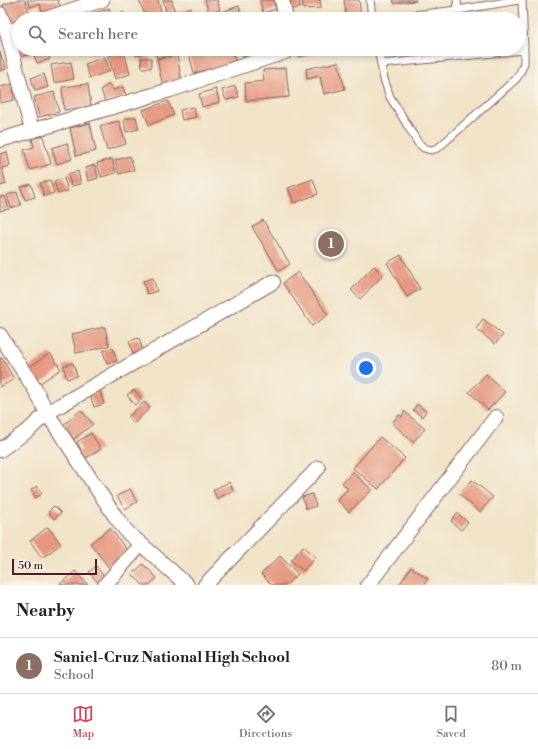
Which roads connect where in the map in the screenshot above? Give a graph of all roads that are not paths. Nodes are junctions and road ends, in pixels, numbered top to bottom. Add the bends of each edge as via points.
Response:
1 (102, 0) edge
2 (282, 0) edge
3 (370, 0) edge
4 (457, 0) edge
5 (520, 0) edge
6 (458, 10) junction
7 (66, 12) edge
8 (285, 12) edge
9 (371, 12) edge
10 (440, 12) edge
11 (521, 12) edge
12 (0, 14) edge
13 (12, 29) edge
14 (18, 56) edge
15 (272, 56) edge
16 (379, 56) edge
17 (463, 56) edge
18 (524, 56) edge
19 (381, 64) junction
20 (32, 131) junction
21 (0, 140) edge
22 (273, 282) dead end
23 (0, 335) edge
24 (47, 413) junction
25 (496, 417) dead end
26 (0, 450) edge
27 (318, 468) dead end
28 (141, 544) junction
29 (105, 585) edge
30 (187, 585) edge
31 (205, 585) edge
32 (368, 585) edge

1 - 7 street
2 - 8 street
3 - 9 lane
4 - 6 lane
5 - 6 lane
5 - 11 lane
6 - 10 lane
12 - 13 street
14 - 20 street
15 - 20 street via 170,90
16 - 19 lane
17 - 19 lane
18 - 19 lane via 524,63 516,79 438,148 431,150 418,143 390,97
20 - 21 street
22 - 24 street
23 - 24 street
24 - 26 street via 30,429
24 - 28 street via 118,521
25 - 32 street
27 - 31 street
28 - 29 street
28 - 30 street

